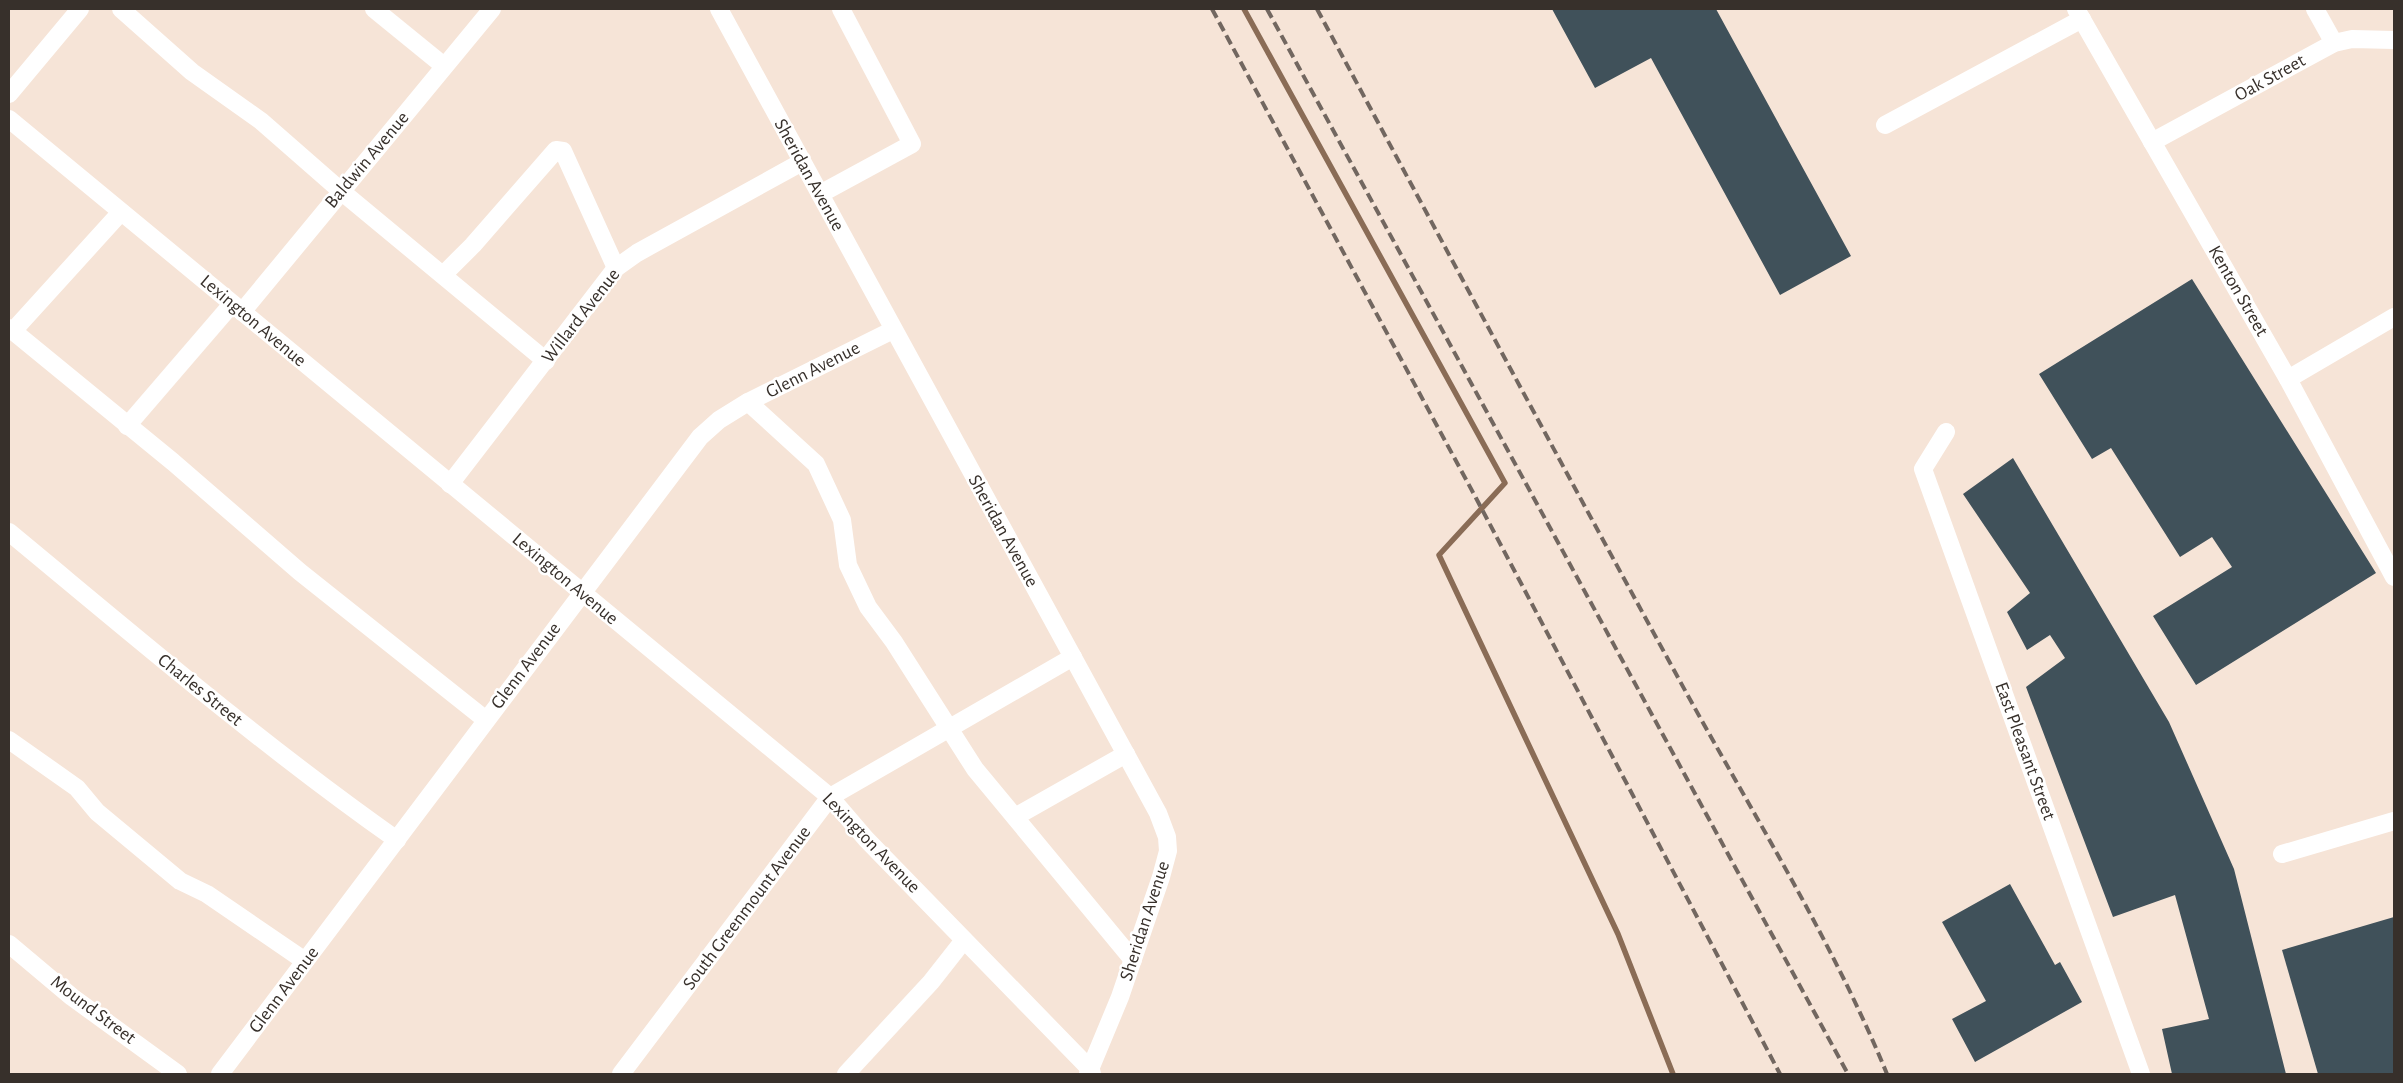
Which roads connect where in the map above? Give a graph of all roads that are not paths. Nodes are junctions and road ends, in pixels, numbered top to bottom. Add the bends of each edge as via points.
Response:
1 (80, 9) edge
2 (121, 9) edge
3 (374, 9) edge
4 (492, 9) edge
5 (719, 9) edge
6 (841, 9) edge
7 (2315, 9) edge
8 (2079, 14) edge
9 (2394, 40) edge
10 (2334, 43) junction
11 (444, 66) junction
12 (9, 94) edge
13 (9, 119) edge
14 (1885, 125) dead end
15 (2152, 142) junction
16 (802, 162) junction
17 (341, 192) junction
18 (820, 194) junction
19 (121, 212) junction
20 (616, 268) junction
21 (442, 275) junction
22 (237, 308) junction
23 (2394, 317) edge
24 (894, 330) junction
25 (10, 335) edge
26 (546, 361) junction
27 (2288, 380) junction
28 (748, 402) junction
29 (127, 426) junction
30 (1946, 432) dead end
31 (450, 484) junction
32 (9, 532) edge
33 (2394, 577) edge
34 (582, 592) junction
35 (1073, 657) junction
36 (486, 720) junction
37 (949, 728) junction
38 (9, 740) edge
39 (1126, 754) junction
40 (830, 797) junction
41 (1015, 817) junction
42 (2394, 821) edge
43 (396, 840) junction
44 (2282, 854) dead end
45 (964, 940) junction
46 (9, 944) edge
47 (1133, 960) junction
48 (306, 961) junction
49 (1090, 1073) edge
50 (178, 1074) edge
51 (220, 1074) edge
52 (622, 1074) edge
53 (846, 1074) edge
54 (2141, 1074) edge

1 - 12 street
2 - 17 street via 192,72 261,121
3 - 11 street
4 - 11 street, Baldwin Avenue
5 - 16 street, Sheridan Avenue
6 - 18 street via 912,144
7 - 10 street
8 - 14 street
8 - 15 street, Kenton Street
9 - 10 street, Oak Street via 2352,39
10 - 15 street, Oak Street
11 - 17 street, Baldwin Avenue
13 - 19 street, Lexington Avenue
15 - 27 street, Kenton Street
16 - 18 street, Sheridan Avenue
16 - 20 street, Willard Avenue via 638,252
17 - 21 street
17 - 22 street, Baldwin Avenue
18 - 24 street, Sheridan Avenue
19 - 22 street, Lexington Avenue
19 - 25 street
20 - 21 street via 563,151 556,150
20 - 26 street, Willard Avenue
21 - 26 street
22 - 29 street, Baldwin Avenue via 173,370
22 - 31 street, Lexington Avenue
23 - 27 street
24 - 28 street, Glenn Avenue
24 - 35 street, Sheridan Avenue
25 - 29 street
26 - 31 street, Willard Avenue
27 - 33 street, Kenton Street
28 - 34 street, Glenn Avenue via 718,420 700,437
28 - 37 street via 816,464 842,520 848,566 868,608 894,642
29 - 36 street via 300,572
30 - 54 street, East Pleasant Street via 1923,469
31 - 34 street, Lexington Avenue
32 - 43 street, Charles Street via 286,759
34 - 36 street, Glenn Avenue
34 - 40 street, Lexington Avenue
35 - 37 street, South Greenmount Avenue
35 - 39 street, Sheridan Avenue
36 - 43 street, Glenn Avenue
37 - 40 street, South Greenmount Avenue
37 - 41 street via 975,769
38 - 48 street via 77,788 97,812 180,881 207,894
39 - 41 street
39 - 47 street, Sheridan Avenue via 1158,813 1167,837 1168,851
40 - 45 street, Lexington Avenue
40 - 52 street, South Greenmount Avenue
41 - 47 street
42 - 44 street
43 - 48 street, Glenn Avenue
45 - 49 street, Lexington Avenue
45 - 53 street via 931,982
46 - 50 street, Mound Street via 72,997
47 - 49 street, Sheridan Avenue
48 - 51 street, Glenn Avenue

